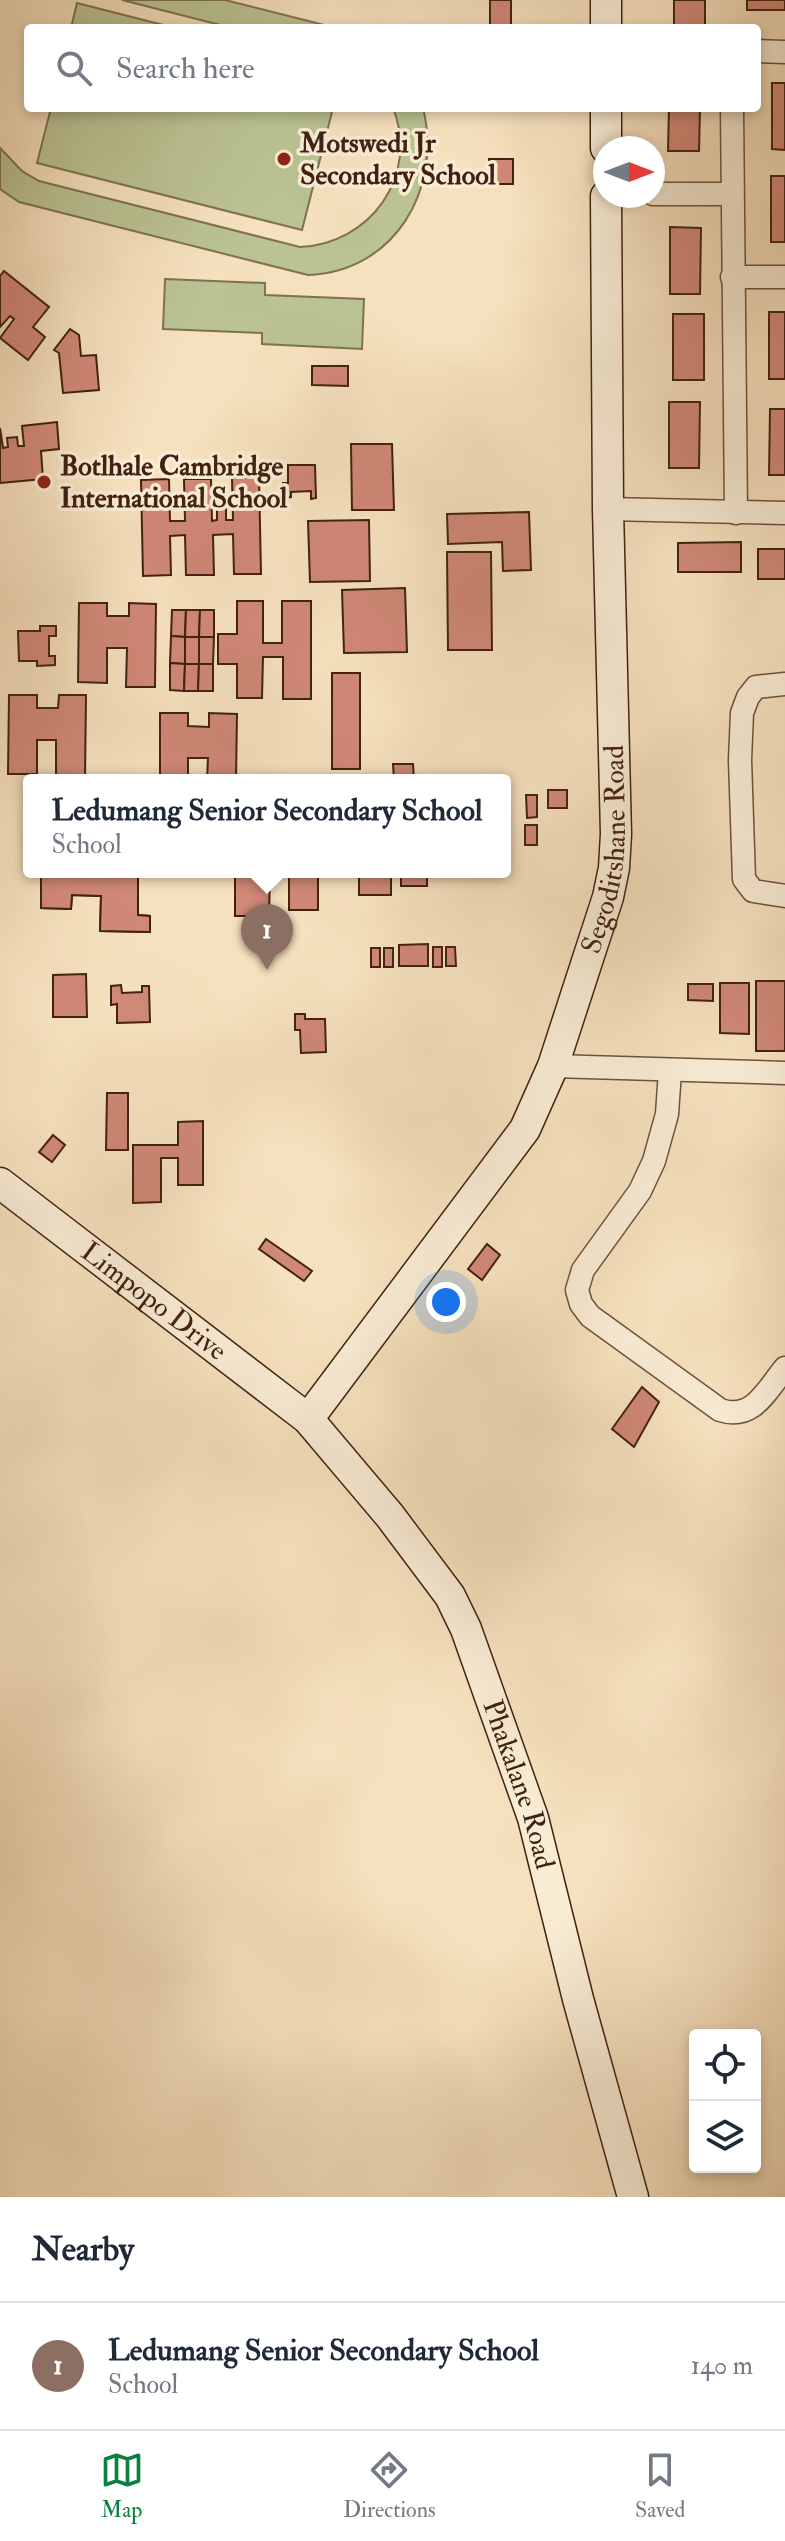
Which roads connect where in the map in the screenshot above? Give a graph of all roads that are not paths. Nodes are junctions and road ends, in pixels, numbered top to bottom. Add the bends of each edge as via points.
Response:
1 (606, 0) edge
2 (606, 24) edge
3 (761, 51) edge
4 (785, 52) edge
5 (606, 112) edge
6 (732, 112) edge
7 (606, 136) edge
8 (665, 194) edge
9 (732, 194) junction
10 (606, 208) edge
11 (732, 277) junction
12 (785, 277) edge
13 (608, 509) junction
14 (736, 513) junction
15 (785, 513) edge
16 (785, 684) edge
17 (785, 896) edge
18 (553, 1066) junction
19 (670, 1071) junction
20 (785, 1073) edge
21 (0, 1183) edge
22 (785, 1368) edge
23 (308, 1419) junction
24 (633, 2197) edge

1 - 2 street
3 - 4 street
5 - 7 street
6 - 9 street
8 - 9 street
9 - 11 street
10 - 13 street, Segoditshane Road
11 - 12 street
11 - 14 street
13 - 14 street
13 - 18 street, Segoditshane Road via 616,849 608,897
14 - 15 street
16 - 17 street via 756,687 748,697 740,760 744,879 753,891
18 - 19 street
18 - 23 street, Segoditshane Road via 513,1147
19 - 20 street
19 - 22 street via 667,1114 654,1161 640,1191 583,1270 577,1290 581,1304 590,1316 720,1410 735,1415 749,1410
21 - 23 street, Limpopo Drive
23 - 24 street, Phakalane Road via 432,1568 466,1629 533,1818

